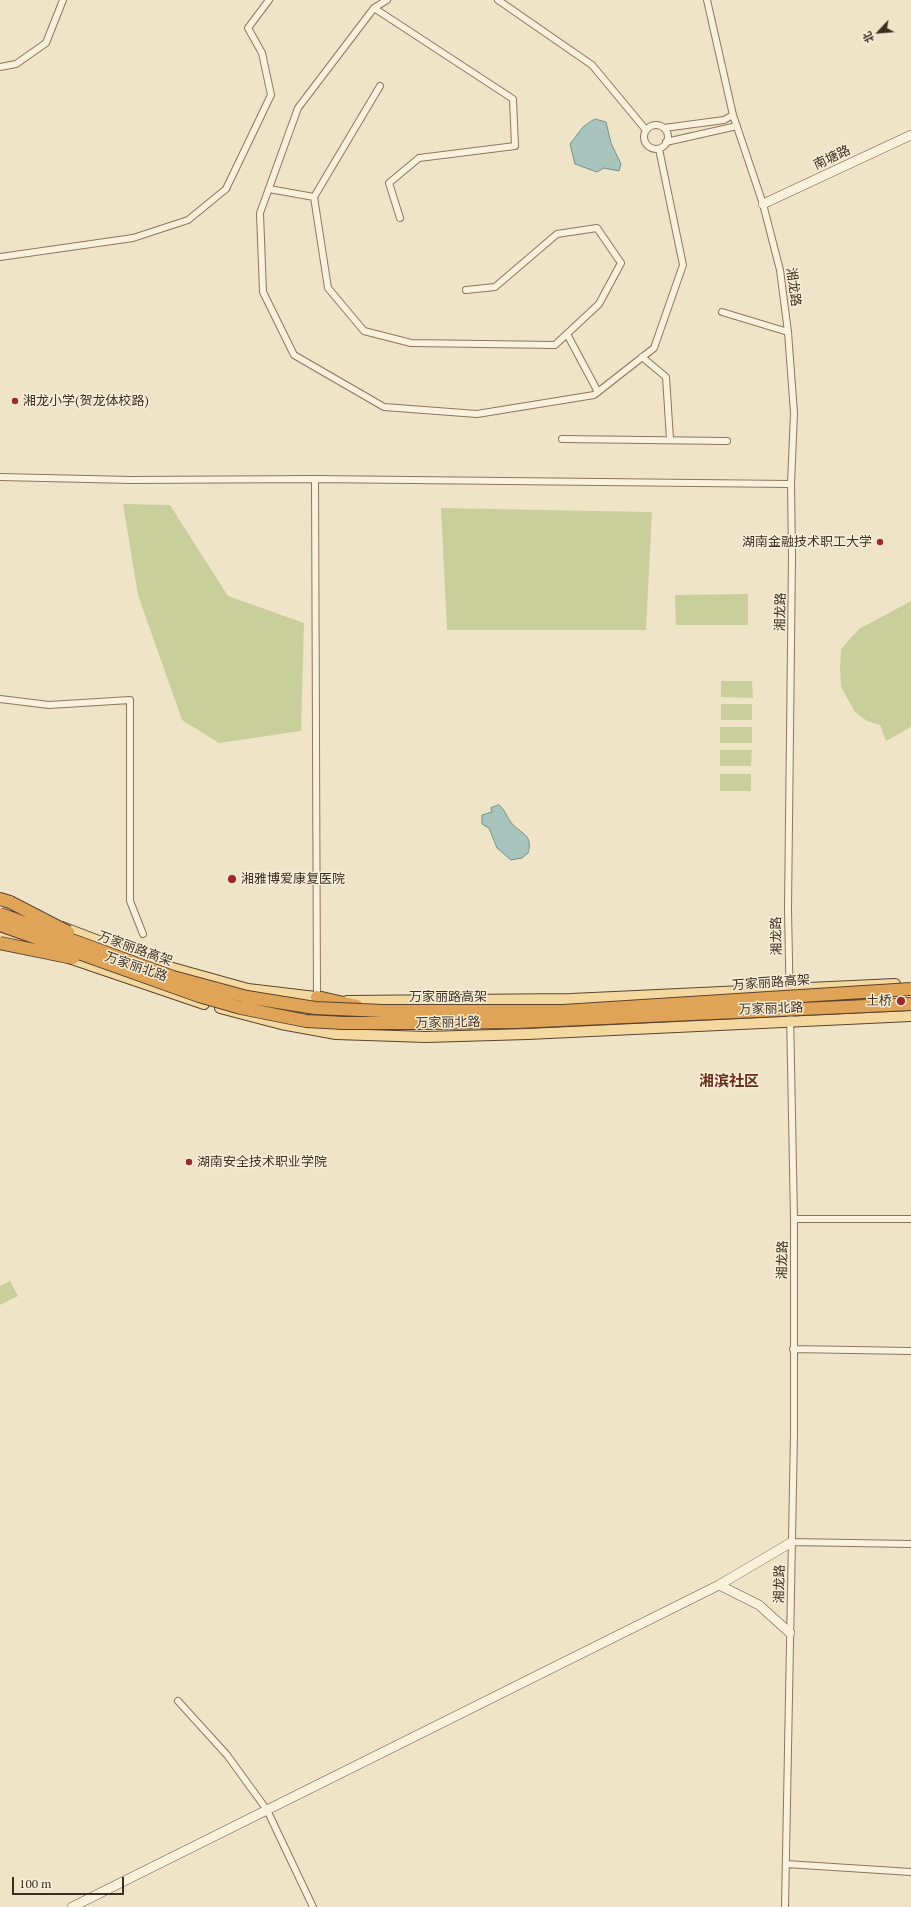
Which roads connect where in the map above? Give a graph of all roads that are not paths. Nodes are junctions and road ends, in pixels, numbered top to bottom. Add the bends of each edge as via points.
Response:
1 (63, 0) edge
2 (270, 0) edge
3 (387, 0) edge
4 (498, 0) edge
5 (706, 0) edge
6 (374, 8) junction
7 (0, 67) edge
8 (380, 86) dead end
9 (733, 114) junction
10 (737, 126) junction
11 (664, 128) junction
12 (646, 130) junction
13 (911, 135) edge
14 (666, 142) junction
15 (660, 149) junction
16 (269, 189) junction
17 (314, 197) junction
18 (763, 204) junction
19 (400, 218) dead end
20 (0, 257) edge
21 (466, 290) dead end
22 (722, 312) dead end
23 (788, 332) junction
24 (567, 334) junction
25 (642, 357) junction
26 (598, 392) junction
27 (562, 439) dead end
28 (670, 439) junction
29 (727, 441) dead end
30 (0, 477) edge
31 (315, 479) junction
32 (791, 484) junction
33 (0, 699) edge
34 (0, 898) edge
35 (0, 905) edge
36 (0, 914) edge
37 (0, 925) edge
38 (0, 934) edge
39 (143, 934) dead end
40 (0, 943) edge
41 (117, 962) junction
42 (911, 984) edge
43 (789, 989) junction
44 (911, 989) edge
45 (317, 997) junction
46 (683, 1002) junction
47 (911, 1004) edge
48 (911, 1016) edge
49 (789, 1022) junction
50 (794, 1219) junction
51 (911, 1220) edge
52 (793, 1349) junction
53 (911, 1351) edge
54 (792, 1542) junction
55 (911, 1544) edge
56 (718, 1585) junction
57 (790, 1633) junction
58 (178, 1701) dead end
59 (267, 1810) junction
60 (786, 1864) junction
61 (911, 1872) edge
62 (72, 1907) edge
63 (313, 1907) edge
64 (785, 1907) edge

1 - 7 street via 46,43 16,64
2 - 20 street via 248,28 262,53 271,95 226,189 188,220 133,238
3 - 6 street
4 - 12 street via 592,65
5 - 9 street, 湘龙路
6 - 16 street via 298,108
6 - 19 street via 513,99 514,146 419,158 389,183
8 - 17 street
9 - 10 street, 湘龙路
9 - 11 street via 724,120
10 - 14 street
10 - 18 street, 湘龙路
11 - 12 street via 655,125
11 - 14 street via 667,134
12 - 15 street via 646,144 652,149
13 - 18 street, 南塘路
14 - 15 street
15 - 25 street via 683,265 654,348
16 - 17 street
16 - 26 street via 260,213 263,292 294,355 384,407 477,414 594,395
17 - 24 street via 328,288 364,331 411,343 555,345
18 - 23 street, 湘龙路 via 780,270
21 - 24 street via 495,287 557,234 597,228 621,263 599,304
22 - 23 street
23 - 32 street, 湘龙路 via 794,413
24 - 26 street
25 - 26 street
25 - 28 street via 666,377
27 - 28 street
28 - 29 street
30 - 31 street via 131,480
31 - 32 street
31 - 45 street
32 - 43 street, 湘龙路
33 - 39 street via 49,706 130,700 130,901
34 - 41 highway, bridge
35 - 45 main road, 万家丽北路 via 162,965 248,989
36 - 41 highway, 万家丽路高架, bridge
37 - 41 highway, 万家丽路高架, bridge
38 - 49 main road, 万家丽北路 via 189,999 281,1024 336,1034 434,1037
40 - 41 highway, bridge
41 - 46 highway, 万家丽路高架, bridge via 240,995 315,1008 391,1011 562,1011
41 - 47 highway, 万家丽路高架, bridge via 241,1008 306,1021 517,1022
42 - 43 main road, 万家丽北路
43 - 45 main road, 万家丽北路 via 571,999 356,1002
43 - 49 street, 湘龙路
44 - 46 highway, 万家丽路高架, bridge
45 - 46 highway, bridge via 357,1006
48 - 49 main road, 万家丽北路
49 - 50 street, 湘龙路
50 - 51 street
50 - 52 street, 湘龙路
52 - 53 street
52 - 54 street, 湘龙路
54 - 55 street
54 - 56 street
54 - 57 street, 湘龙路
56 - 57 street via 759,1605
56 - 59 street
57 - 60 street, 湘龙路
58 - 59 street via 227,1755
59 - 62 street
59 - 63 street
60 - 61 street
60 - 64 street, 湘龙路

